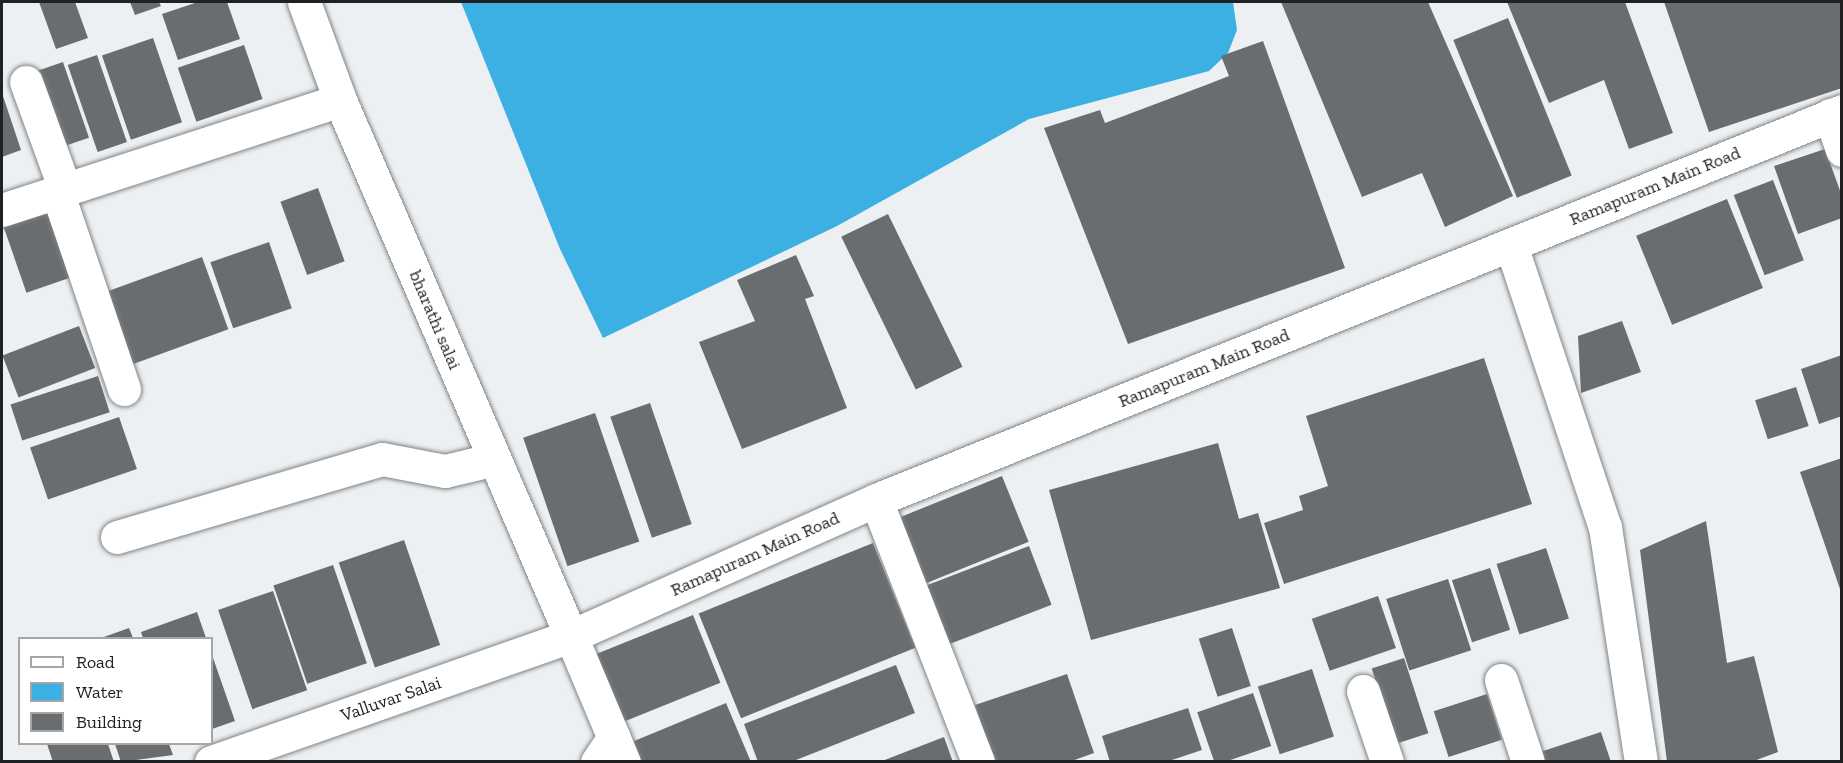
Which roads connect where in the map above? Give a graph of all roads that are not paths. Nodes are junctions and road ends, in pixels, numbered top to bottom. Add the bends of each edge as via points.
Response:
1 (304, 2) edge
2 (26, 82) dead end
3 (340, 100) junction
4 (1836, 113) edge
5 (1842, 150) edge
6 (61, 192) junction
7 (2, 210) edge
8 (1511, 245) junction
9 (124, 389) dead end
10 (495, 459) junction
11 (876, 500) junction
12 (117, 537) dead end
13 (571, 636) junction
14 (1501, 680) dead end
15 (1363, 691) dead end
16 (612, 753) edge
17 (211, 762) edge
18 (978, 762) edge
19 (1387, 762) edge
20 (1528, 762) edge
21 (1641, 762) edge

1 - 3 street, bharathi salai
2 - 6 street
3 - 6 street
3 - 10 street, bharathi salai
4 - 5 street
4 - 8 street, Ramapuram Main Road
6 - 7 street
6 - 9 street
8 - 11 street, Ramapuram Main Road
8 - 21 street via 1605,527
10 - 12 street via 445,471 382,459
10 - 13 street, bharathi salai
11 - 13 street, Ramapuram Main Road
11 - 18 street
13 - 16 street, bharathi salai
13 - 17 street, Valluvar Salai
14 - 20 street
15 - 19 street

